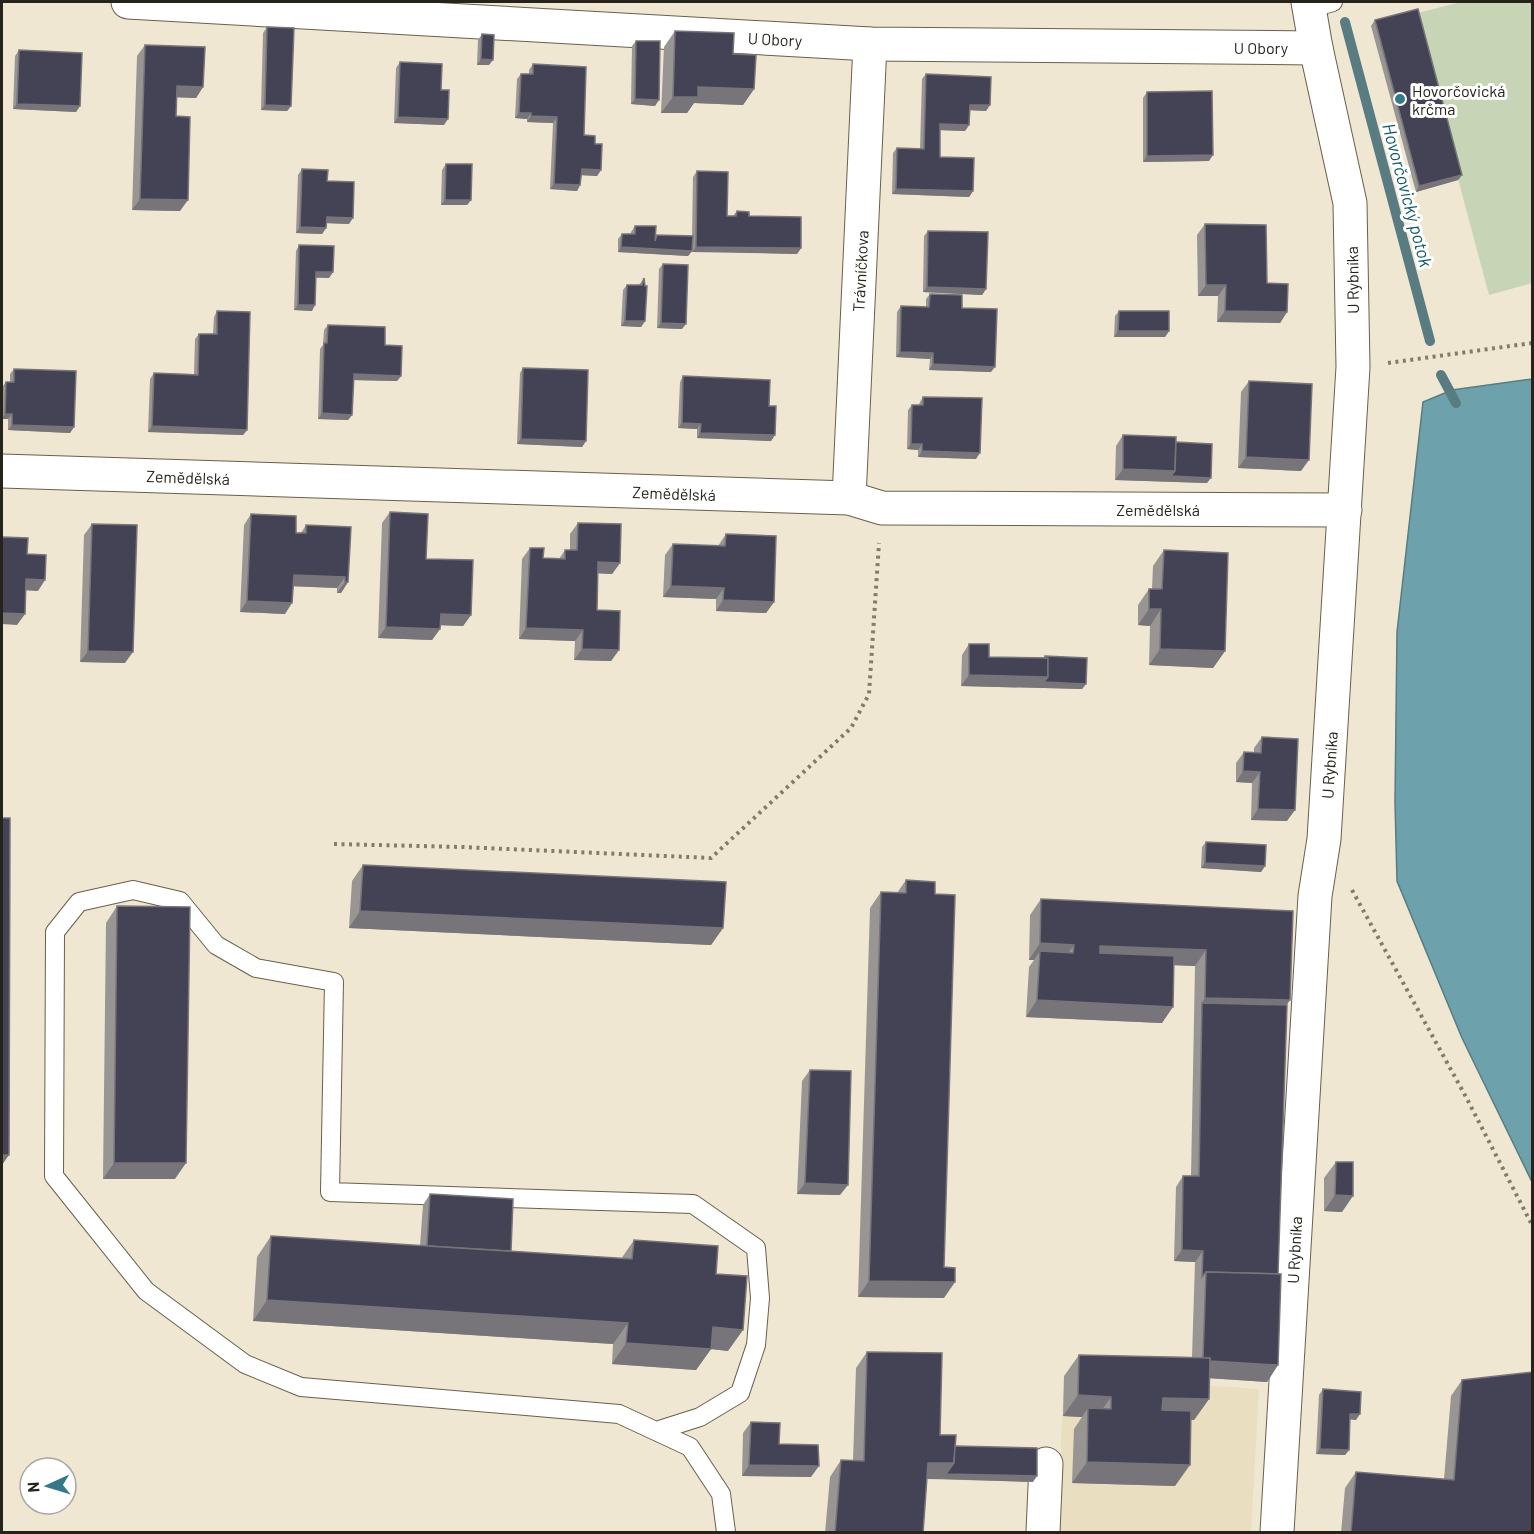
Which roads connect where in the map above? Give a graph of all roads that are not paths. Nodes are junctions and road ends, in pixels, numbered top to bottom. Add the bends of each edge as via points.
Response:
1 (128, 2) edge
2 (1317, 4) edge
3 (870, 44) junction
4 (1316, 48) junction
5 (2, 471) edge
6 (849, 498) junction
7 (1345, 510) junction
8 (656, 1431) junction
9 (1046, 1464) dead end
10 (726, 1533) edge
11 (1043, 1533) edge
12 (1277, 1533) edge

1 - 3 street, U Obory
2 - 4 street, U Rybníka
3 - 4 street, U Obory
3 - 6 street, Trávníčkova
4 - 7 street, U Rybníka via 1350,203 1353,367
5 - 6 street, Zemědělská
6 - 7 street, Zemědělská via 882,508
7 - 12 street, U Rybníka via 1324,839 1315,896
8 - 8 lane via 619,1414 301,1387 245,1364 146,1291 54,1176 55,932 79,902 133,890 180,901 216,945 256,968 334,982 330,1192 693,1204 756,1248 760,1298 756,1345 740,1393 700,1417
8 - 10 lane via 690,1447 721,1494
9 - 11 street

